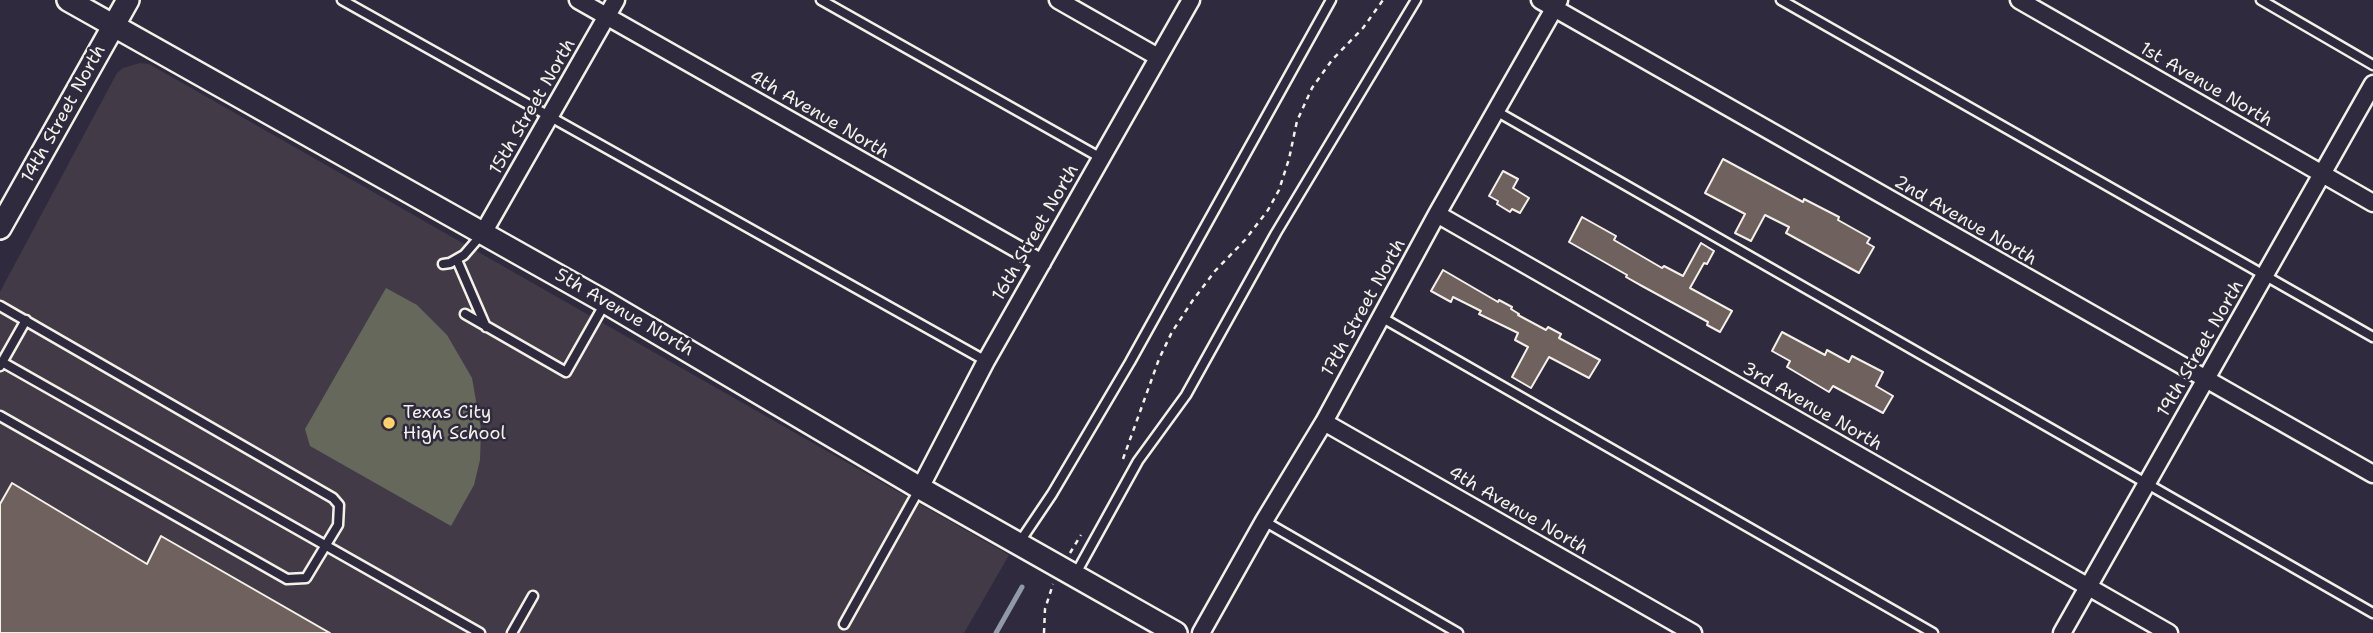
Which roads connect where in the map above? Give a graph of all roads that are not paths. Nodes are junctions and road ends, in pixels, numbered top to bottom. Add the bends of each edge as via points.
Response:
1 (68, 0) edge
2 (128, 0) edge
3 (342, 0) edge
4 (578, 0) edge
5 (616, 0) edge
6 (821, 0) edge
7 (1058, 0) edge
8 (1191, 0) edge
9 (1331, 0) edge
10 (1416, 0) edge
11 (1540, 0) edge
12 (1781, 0) edge
13 (2019, 0) edge
14 (2261, 0) edge
15 (1557, 4) edge
16 (606, 16) junction
17 (113, 26) junction
18 (1158, 57) junction
19 (2373, 65) edge
20 (2373, 84) edge
21 (1496, 111) junction
22 (549, 116) junction
23 (1101, 158) junction
24 (2323, 174) junction
25 (2373, 203) edge
26 (1437, 214) junction
27 (0, 228) edge
28 (483, 233) junction
29 (457, 260) junction
30 (1042, 263) junction
31 (443, 264) dead end
32 (2265, 276) junction
33 (606, 302) junction
34 (0, 306) edge
35 (465, 314) dead end
36 (1381, 317) junction
37 (26, 320) junction
38 (486, 327) junction
39 (2373, 337) edge
40 (986, 360) junction
41 (1, 364) edge
42 (2206, 381) junction
43 (0, 416) edge
44 (1324, 422) junction
45 (2373, 474) edge
46 (2147, 484) junction
47 (920, 488) junction
48 (1264, 521) junction
49 (1018, 544) junction
50 (326, 545) junction
51 (1067, 572) junction
52 (2088, 587) junction
53 (533, 597) dead end
54 (2373, 613) edge
55 (844, 624) dead end
56 (480, 633) edge
57 (512, 633) edge
58 (1176, 633) edge
59 (1201, 633) edge
60 (1458, 633) edge
61 (1693, 633) edge
62 (1933, 633) edge
63 (2062, 633) edge
64 (2169, 633) edge

1 - 17 street, 5th Avenue North
2 - 17 street, 14th Street North
3 - 22 lane
4 - 16 street, 4th Avenue North
5 - 16 street, 15th Street North
6 - 23 lane
7 - 18 street
8 - 18 street, 16th Street North
9 - 49 lane via 1130,362
10 - 51 lane via 1276,233 1186,395
11 - 15 street, 2nd Avenue North
12 - 32 lane
13 - 24 street, 1st Avenue North
14 - 19 lane
15 - 21 street, 17th Street North
15 - 42 street, 2nd Avenue North
16 - 22 street, 15th Street North
16 - 30 street, 4th Avenue North
17 - 27 street, 14th Street North
17 - 28 street, 5th Avenue North
18 - 23 street, 16th Street North
20 - 24 street, 19th Street North
21 - 26 street, 17th Street North
21 - 46 lane
22 - 28 street, 15th Street North
22 - 40 lane
23 - 30 street, 16th Street North
24 - 25 street, 1st Avenue North
24 - 32 street, 19th Street North
26 - 36 street, 17th Street North
26 - 52 street, 3rd Avenue North
28 - 29 lane
28 - 33 street, 5th Avenue North
29 - 31 lane
29 - 38 lane
30 - 40 street, 16th Street North
32 - 39 lane
32 - 42 street, 19th Street North
33 - 38 lane via 566,372
33 - 47 street, 5th Avenue North
34 - 37 lane
35 - 38 lane
36 - 44 street, 17th Street North
36 - 62 lane
37 - 41 lane
37 - 50 lane via 333,498 340,512
40 - 47 street, 16th Street North
41 - 50 lane
42 - 45 street, 2nd Avenue North
42 - 46 street, 19th Street North
43 - 50 lane via 287,579 306,578
44 - 48 street, 17th Street North
44 - 61 street, 4th Avenue North
46 - 52 street, 19th Street North
46 - 54 lane
47 - 49 street, 5th Avenue North
47 - 55 lane
48 - 59 street, 17th Street North
48 - 60 lane
49 - 51 street, 5th Avenue North
50 - 56 lane
51 - 58 street, 5th Avenue North
52 - 63 street, 19th Street North
52 - 64 street, 3rd Avenue North
53 - 57 lane

